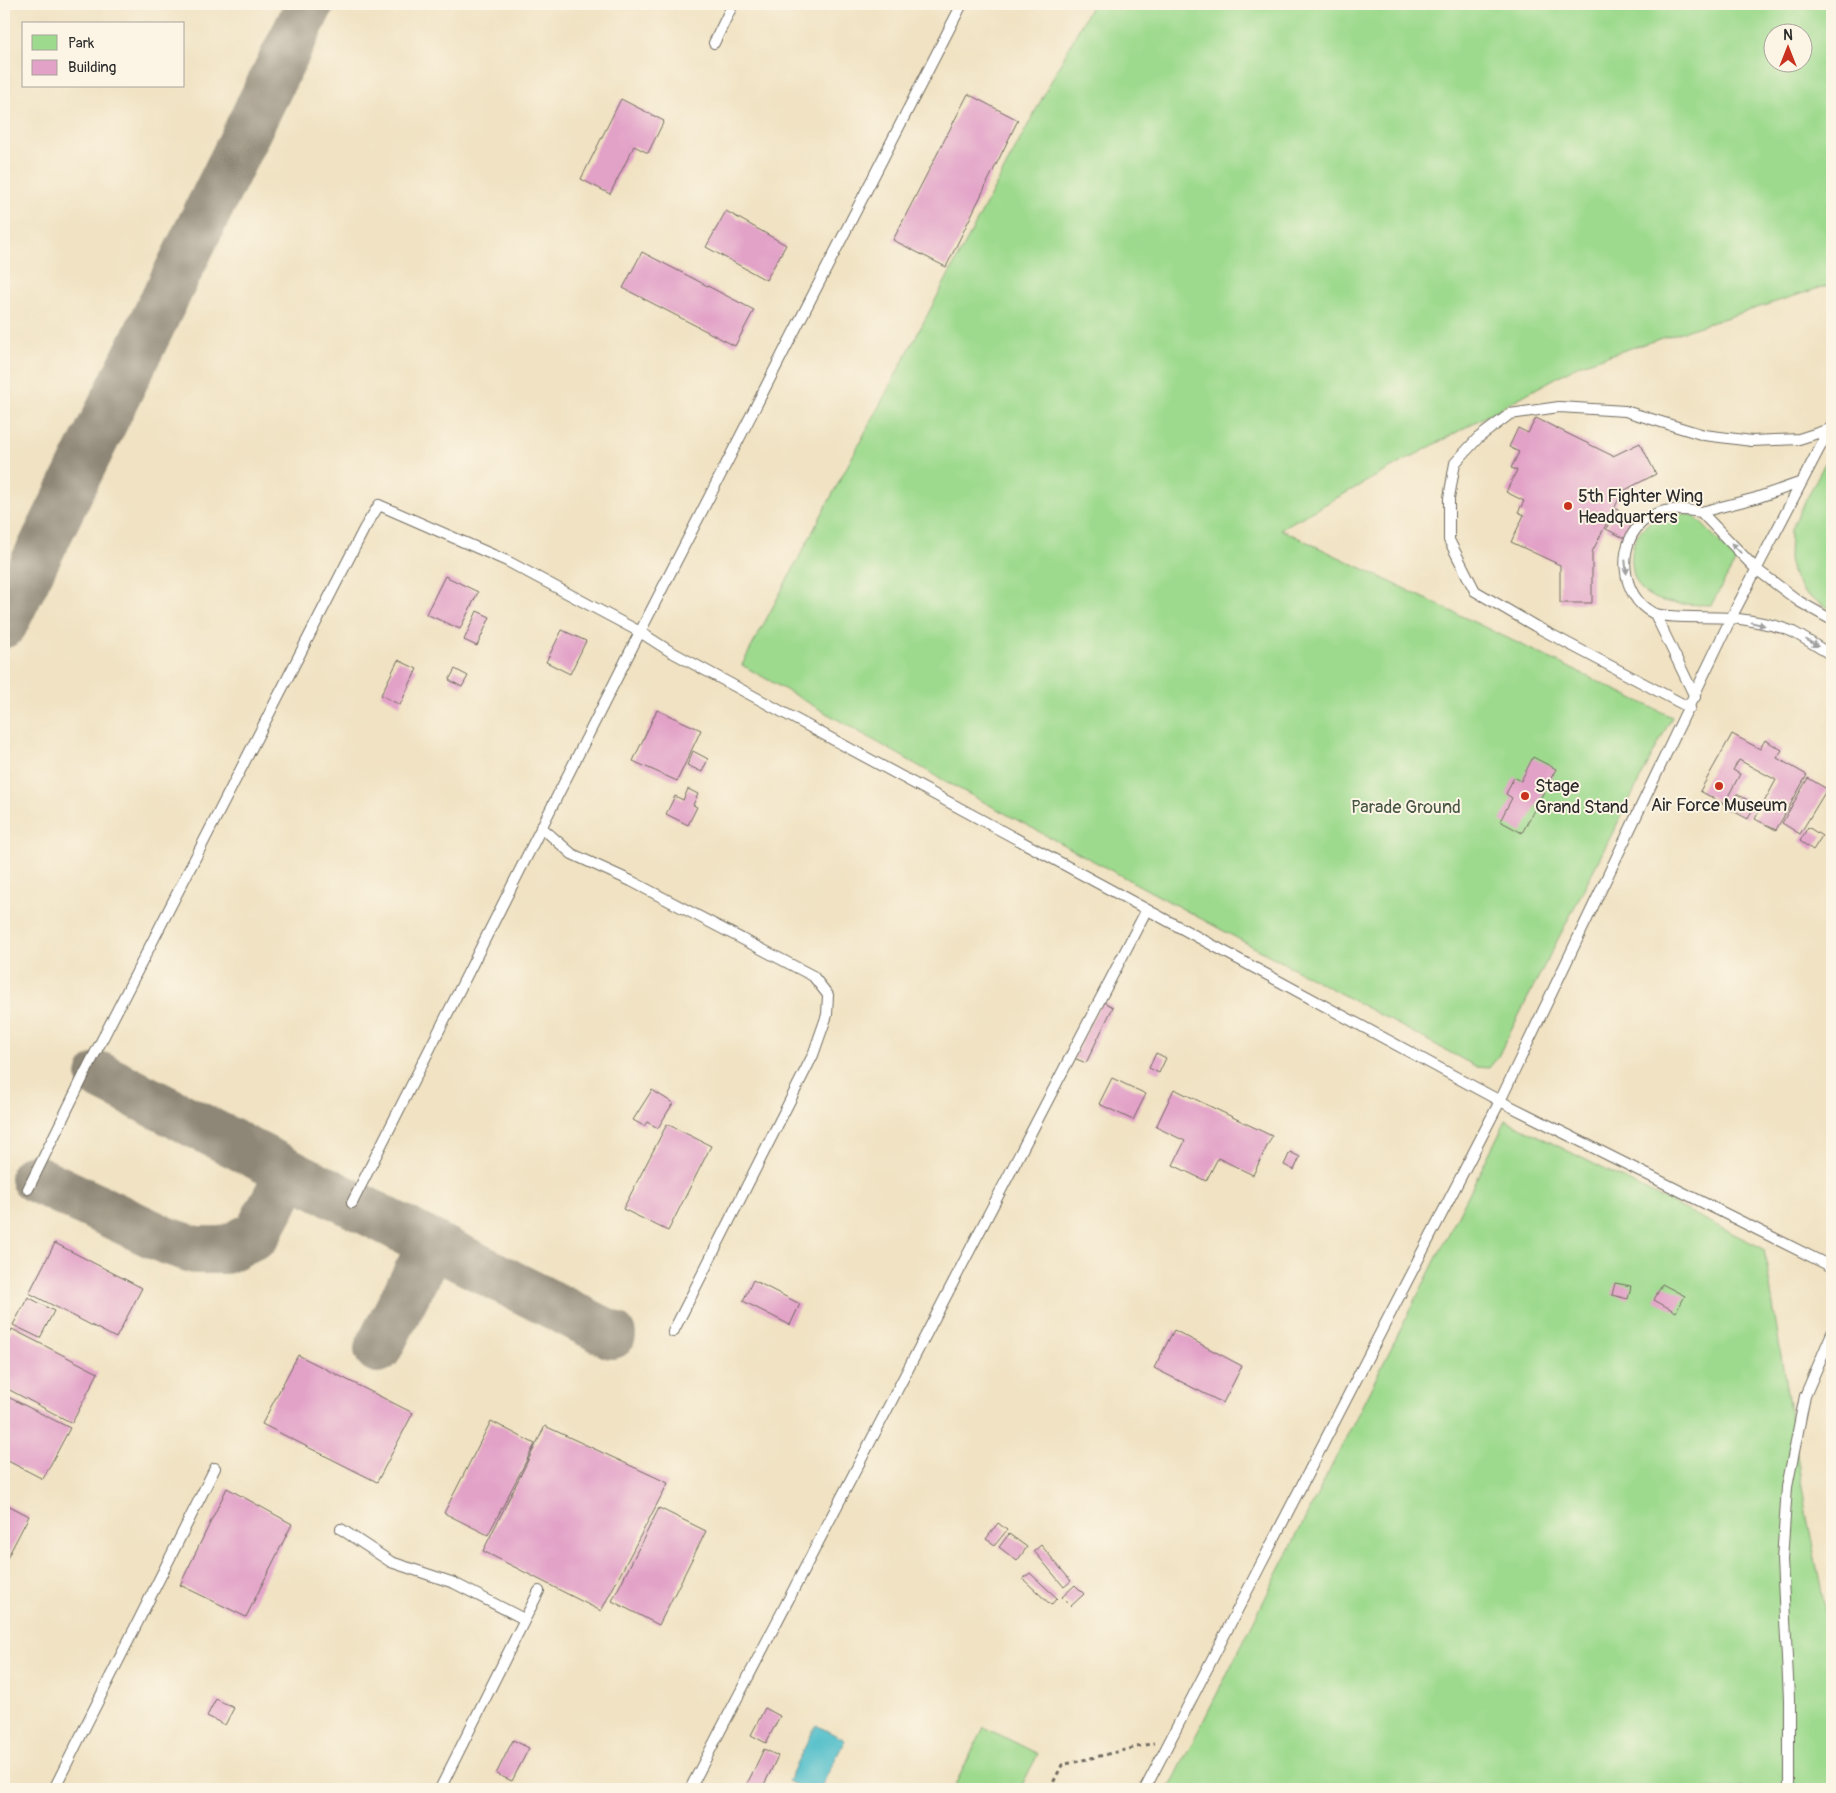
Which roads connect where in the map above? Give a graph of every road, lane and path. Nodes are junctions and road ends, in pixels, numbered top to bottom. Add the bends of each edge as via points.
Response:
1 (733, 4) edge
2 (962, 4) edge
3 (714, 43) dead end
4 (1831, 426) edge
5 (1802, 482) junction
6 (1701, 512) junction
7 (1756, 569) junction
8 (1655, 614) junction
9 (1731, 618) junction
10 (1832, 620) edge
11 (640, 632) junction
12 (1832, 655) edge
13 (1695, 697) junction
14 (1690, 708) junction
15 (541, 827) junction
16 (1146, 911) junction
17 (1500, 1101) junction
18 (28, 1188) dead end
19 (352, 1203) dead end
20 (1832, 1267) edge
21 (673, 1332) dead end
22 (1832, 1333) edge
23 (215, 1468) dead end
24 (341, 1529) dead end
25 (539, 1591) dead end
26 (524, 1619) junction
27 (1171, 1739) junction
28 (54, 1789) edge
29 (440, 1789) edge
30 (690, 1789) edge
31 (1050, 1789) edge
32 (1146, 1789) edge
33 (1789, 1789) edge

1 - 3 lane
2 - 11 lane
4 - 5 lane
4 - 14 lane via 1799,439 1752,441 1704,435 1625,411 1559,407 1510,414 1478,438 1455,463 1449,498 1450,540 1475,591
5 - 6 lane
5 - 7 lane
7 -> 6 lane
6 -> 8 lane via 1667,509 1646,519 1635,530 1626,548 1625,566 1633,594 1643,607
7 - 9 lane
7 - 10 lane via 1800,602
8 - 9 lane
8 - 13 lane
9 -> 12 lane via 1791,631
9 - 13 lane
11 - 15 lane
11 - 16 lane
11 - 18 lane via 507,561 379,505 258,733
13 - 14 lane
14 - 17 lane
15 - 19 lane
15 - 21 lane via 572,854 631,880 813,976 828,995 827,1015 813,1055
16 - 17 lane
16 - 30 lane
17 - 20 lane
17 - 27 lane
22 - 33 lane via 1805,1396 1787,1487 1782,1560 1789,1698
23 - 28 lane
24 - 26 lane via 391,1562 454,1584
25 - 26 lane
26 - 29 lane
27 - 31 path via 1062,1765
27 - 32 lane

